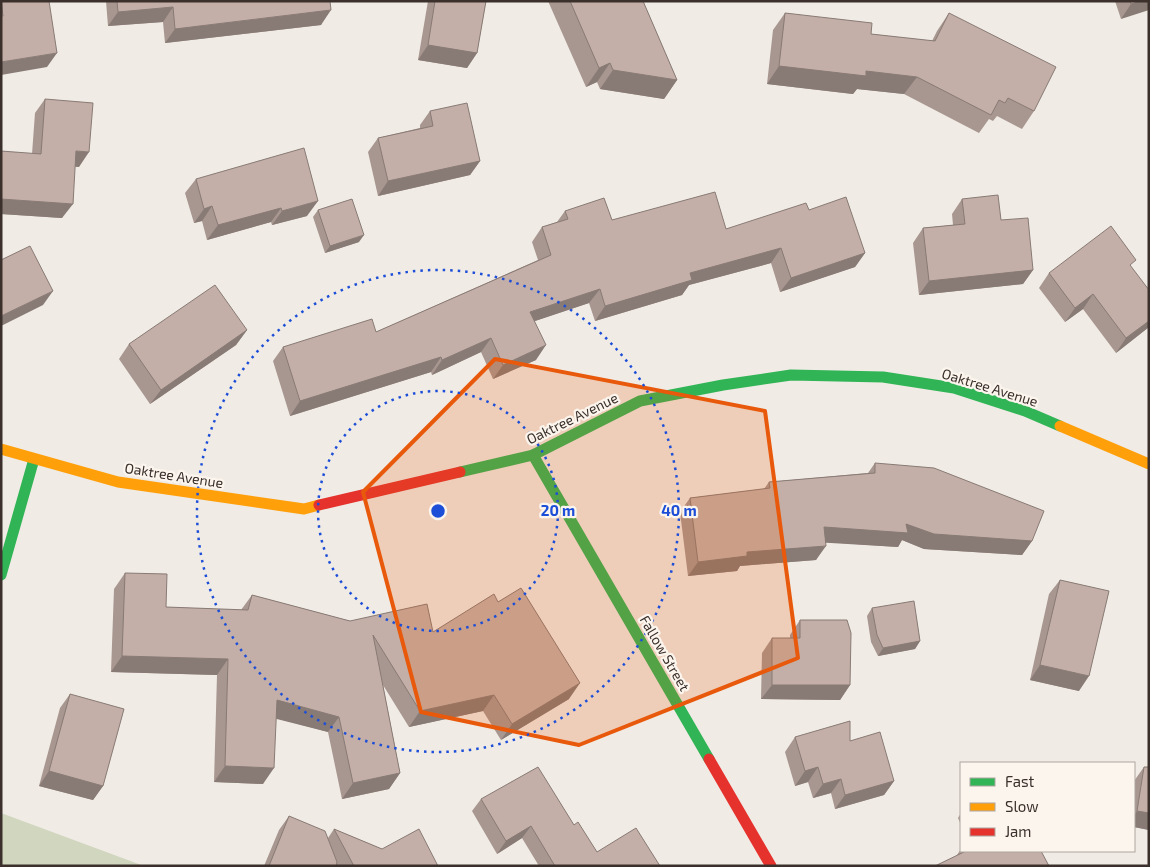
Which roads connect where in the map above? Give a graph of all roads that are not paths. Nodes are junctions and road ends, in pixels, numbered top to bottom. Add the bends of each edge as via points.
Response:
1 (1, 449) edge
2 (533, 454) junction
3 (34, 459) junction
4 (1149, 464) edge
5 (1, 575) edge
6 (771, 866) edge

1 - 3 street, Oaktree Avenue
2 - 3 street, Oaktree Avenue via 304,510 118,482
2 - 4 street, Oaktree Avenue via 640,401 791,375 882,377 954,388 1025,411
2 - 6 street, Fallow Street
3 - 5 street

